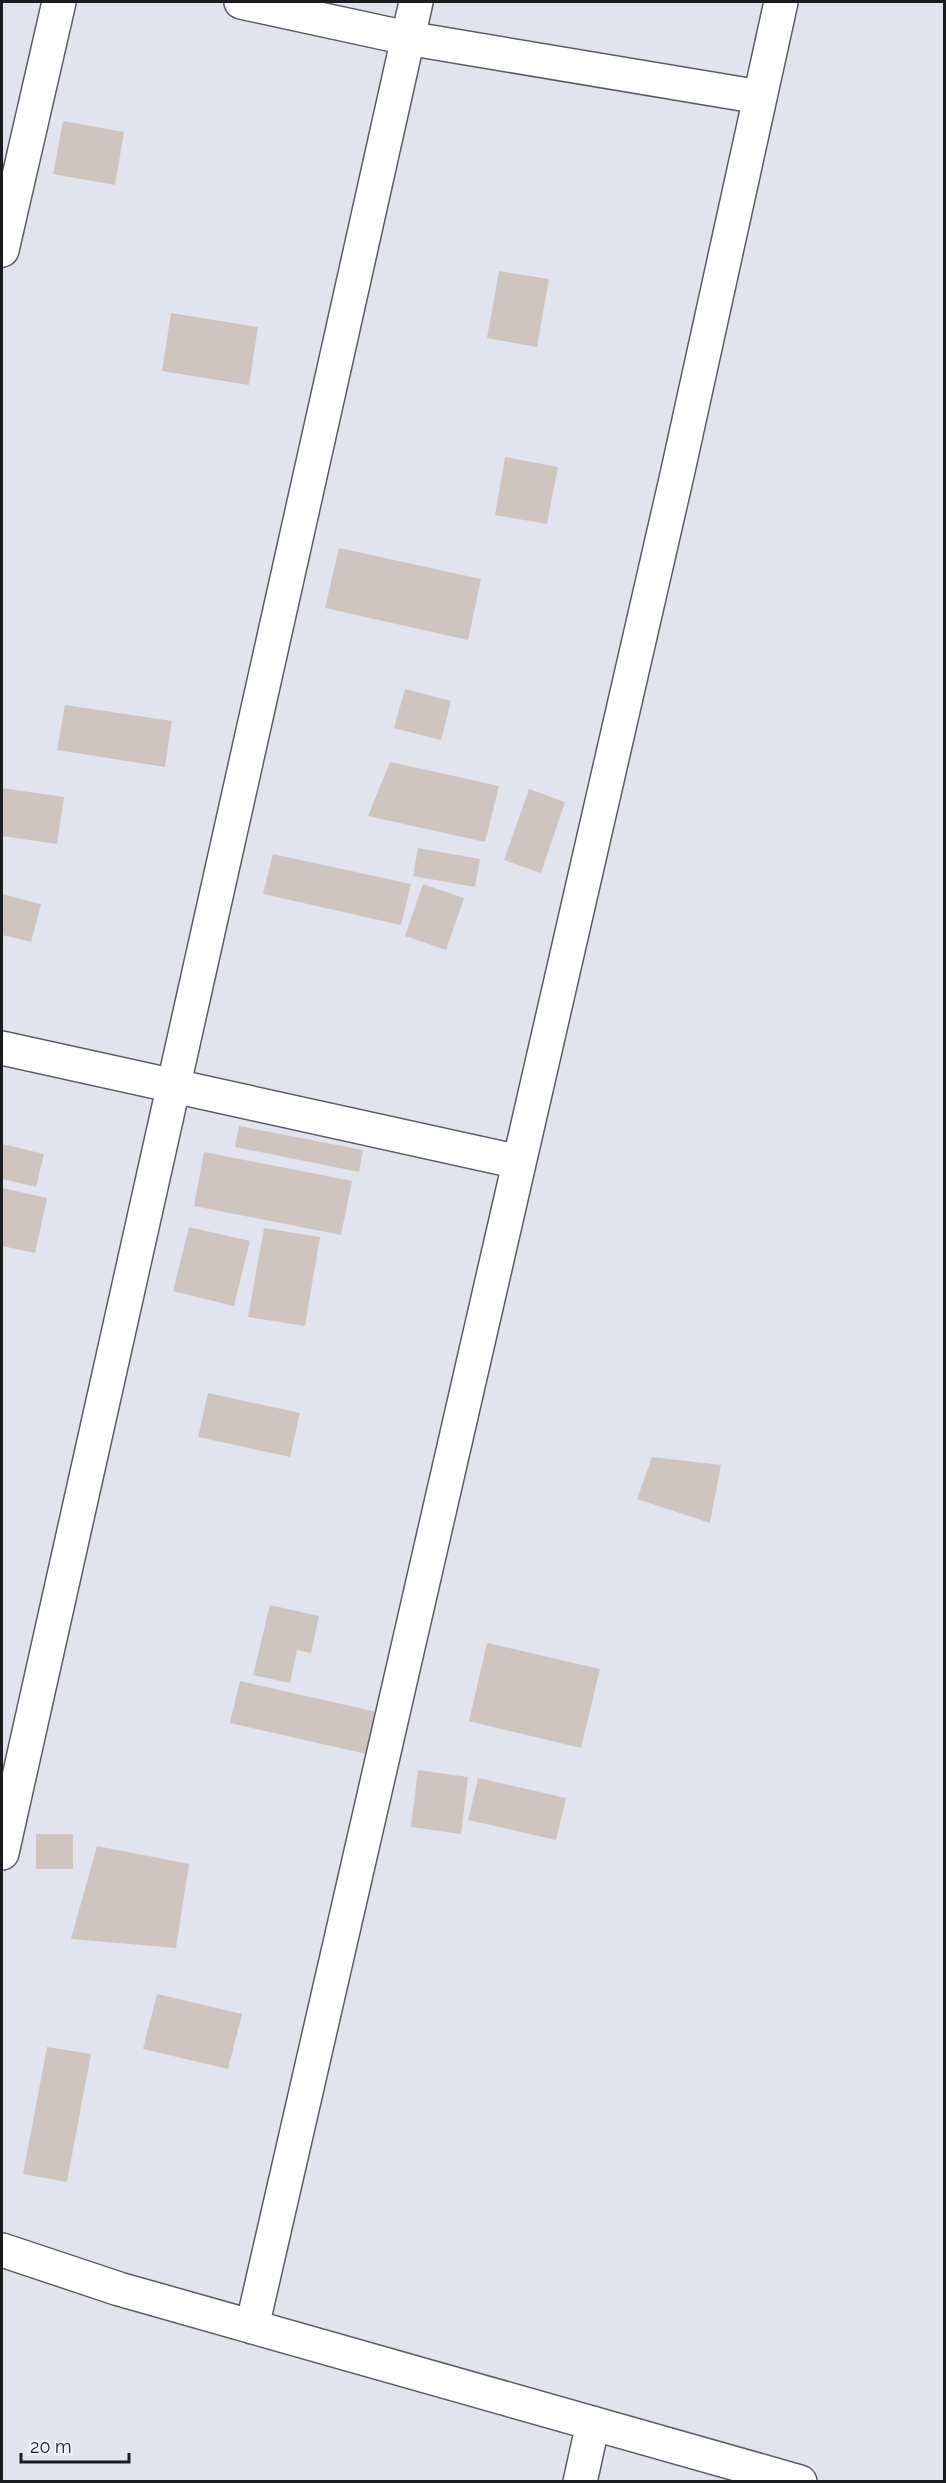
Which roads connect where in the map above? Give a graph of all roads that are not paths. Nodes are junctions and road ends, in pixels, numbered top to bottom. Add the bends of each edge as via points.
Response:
1 (59, 2) edge
2 (241, 2) edge
3 (416, 2) edge
4 (781, 2) edge
5 (407, 38) junction
6 (760, 97) junction
7 (2, 250) edge
8 (2, 1048) edge
9 (173, 1085) junction
10 (519, 1162) junction
11 (2, 1853) edge
12 (2, 2250) edge
13 (252, 2327) junction
14 (593, 2423) junction
15 (580, 2481) edge
16 (800, 2481) edge

1 - 7 street
2 - 5 street
3 - 5 street
4 - 6 street
5 - 6 street
5 - 9 street
6 - 10 street
8 - 9 street
9 - 10 street
9 - 11 street
10 - 13 street
12 - 13 street
13 - 14 street
14 - 15 street
14 - 16 street

